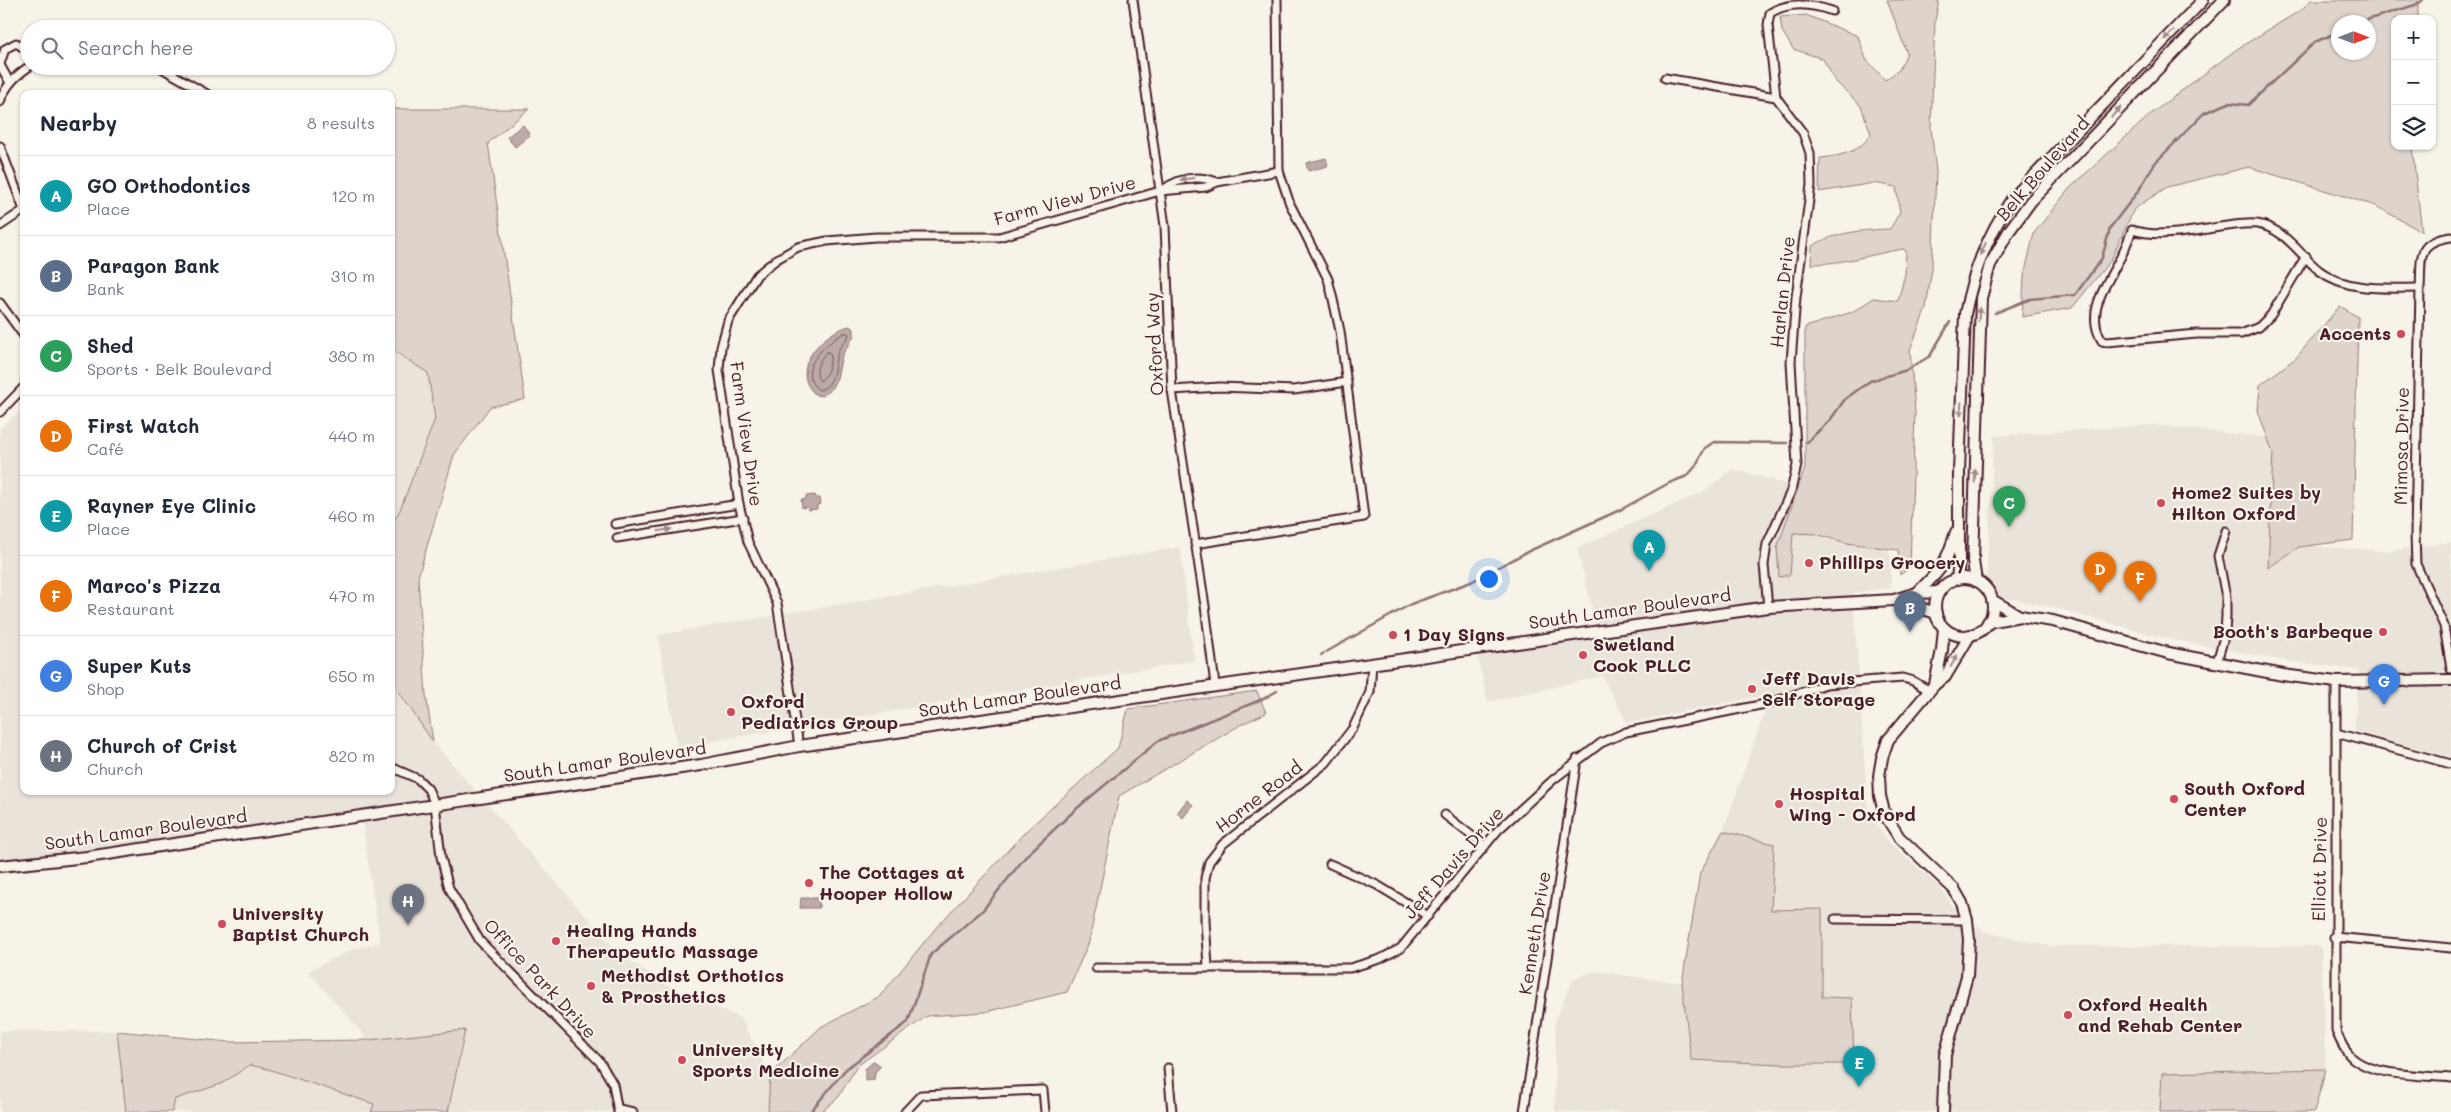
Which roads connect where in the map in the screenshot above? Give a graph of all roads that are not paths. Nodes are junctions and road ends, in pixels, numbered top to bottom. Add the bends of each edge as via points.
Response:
1 (1133, 0) edge
2 (1277, 0) edge
3 (2203, 0) edge
4 (2224, 0) edge
5 (1832, 10) dead end
6 (20, 46) edge
7 (0, 65) edge
8 (20, 74) edge
9 (174, 75) edge
10 (1666, 78) dead end
11 (10, 83) junction
12 (200, 90) edge
13 (1776, 97) junction
14 (0, 102) edge
15 (0, 146) edge
16 (1278, 171) junction
17 (1160, 192) junction
18 (20, 199) edge
19 (20, 213) edge
20 (0, 226) edge
21 (2451, 237) edge
22 (2306, 256) junction
23 (2420, 288) junction
24 (2, 308) edge
25 (20, 331) edge
26 (1347, 382) junction
27 (1172, 390) junction
28 (20, 391) edge
29 (0, 412) edge
30 (739, 504) junction
31 (743, 518) junction
32 (1960, 522) junction
33 (615, 524) dead end
34 (2226, 531) dead end
35 (616, 538) dead end
36 (1195, 544) junction
37 (1957, 579) junction
38 (1976, 581) junction
39 (1939, 592) junction
40 (1917, 594) junction
41 (1894, 600) junction
42 (1992, 600) junction
43 (1768, 607) junction
44 (1936, 613) junction
45 (2020, 616) junction
46 (1988, 622) junction
47 (1944, 628) junction
48 (1970, 635) junction
49 (2217, 662) junction
50 (1372, 664) junction
51 (2451, 669) edge
52 (2451, 680) edge
53 (2336, 682) junction
54 (1215, 685) junction
55 (1932, 687) junction
56 (2336, 733) junction
57 (799, 746) junction
58 (1577, 759) junction
59 (2451, 764) edge
60 (395, 769) edge
61 (435, 804) junction
62 (1446, 815) dead end
63 (1485, 846) junction
64 (1330, 864) dead end
65 (0, 866) edge
66 (1428, 916) junction
67 (1835, 919) dead end
68 (1967, 920) junction
69 (2334, 937) junction
70 (2451, 948) edge
71 (1208, 966) junction
72 (1096, 968) dead end
73 (1168, 1068) dead end
74 (2451, 1078) edge
75 (618, 1110) edge
76 (633, 1112) edge
77 (905, 1112) edge
78 (1045, 1112) edge
79 (1172, 1112) edge
80 (1524, 1112) edge
81 (1943, 1112) edge

1 - 17 street, Oxford Way
2 - 16 street
3 -> 32 street, Belk Boulevard via 2012,199 1981,253 1965,314
38 -> 4 street, Belk Boulevard via 1973,561 1978,351 1981,298 1990,265 2031,201
5 - 13 street via 1814,5 1782,6 1770,13 1768,25
6 - 7 street via 16,44 5,49
7 - 11 street
8 - 11 street
9 - 12 street
10 - 13 street
11 - 14 street
13 - 43 street, Harlan Drive via 1803,133 1810,153 1811,185 1791,362 1797,465 1791,491 1767,544 1764,565
15 - 18 street
16 - 17 street, Farm View Drive via 1206,187
16 - 26 street via 1290,204 1328,279
17 - 27 street, Oxford Way via 1165,226
17 - 30 street, Farm View Drive via 999,236 876,237 827,241 798,247 777,259 757,275 741,298 728,321 721,347 720,370
19 - 20 street
21 - 23 street, Mimosa Drive via 2435,240 2426,246
22 - 22 street via 2271,229 2257,224 2156,234 2132,230 2099,297 2095,317 2098,334 2107,342 2197,334 2241,334 2259,327 2271,315
22 - 23 street via 2320,271 2349,285
23 - 51 street, Mimosa Drive via 2416,564 2444,626
24 - 25 street
26 - 27 street via 1294,390 1220,387
26 - 36 street via 1364,517
27 - 36 street, Oxford Way
28 - 29 street
30 - 31 street, Farm View Drive
30 - 33 street
35 -> 31 street
31 - 57 street, Farm View Drive via 748,542 777,602
32 - 37 street, Belk Boulevard
32 - 40 street via 1948,559
34 - 49 street via 2218,556 2226,597 2226,616
36 - 54 street, Oxford Way
37 - 38 street
37 - 39 street
38 - 42 street
39 - 40 street, South Lamar Boulevard
39 - 44 street
40 - 41 street, South Lamar Boulevard
41 - 43 street, South Lamar Boulevard
41 - 44 street, South Lamar Boulevard
42 - 45 street
42 - 46 street via 1992,616
43 - 50 street, South Lamar Boulevard
44 - 47 street
45 - 46 street
45 - 49 street via 2053,621 2168,653
46 - 48 street via 1984,628
47 - 48 street via 1961,636
47 - 55 street
55 -> 48 street via 1945,677
49 - 53 street via 2282,676
50 - 54 street, South Lamar Boulevard
50 - 71 street, Horne Road via 1370,692 1353,728 1326,763 1223,844 1209,862 1205,878
52 - 53 street
53 - 56 street, Elliott Drive
54 - 57 street, South Lamar Boulevard
55 - 58 street, Jeff Davis Drive via 1903,678 1826,684 1767,704 1626,732
55 - 68 street via 1888,740 1879,776 1880,796 1885,815 1899,836 1954,889
56 - 59 street
56 - 69 street, Elliott Drive
57 - 61 street, South Lamar Boulevard via 701,765
58 - 63 street, Jeff Davis Drive via 1498,830
58 - 80 street, Kenneth Drive
60 - 61 street via 418,779 428,789
61 - 65 street, South Lamar Boulevard
61 - 75 street, Office Park Drive via 447,880 467,922 495,958 600,1062 613,1084
62 - 63 street
63 - 66 street, Jeff Davis Drive
64 - 66 street via 1377,885
66 - 71 street, Jeff Davis Drive via 1400,948 1380,960 1350,968
67 - 68 street
68 - 81 street via 1967,976 1946,1055
69 - 70 street
69 - 74 street, Elliott Drive via 2336,1031 2348,1054 2366,1066 2384,1071
71 - 72 street, Jeff Davis Drive
73 - 79 street
75 - 76 street
77 - 78 street via 921,1095 1043,1090

